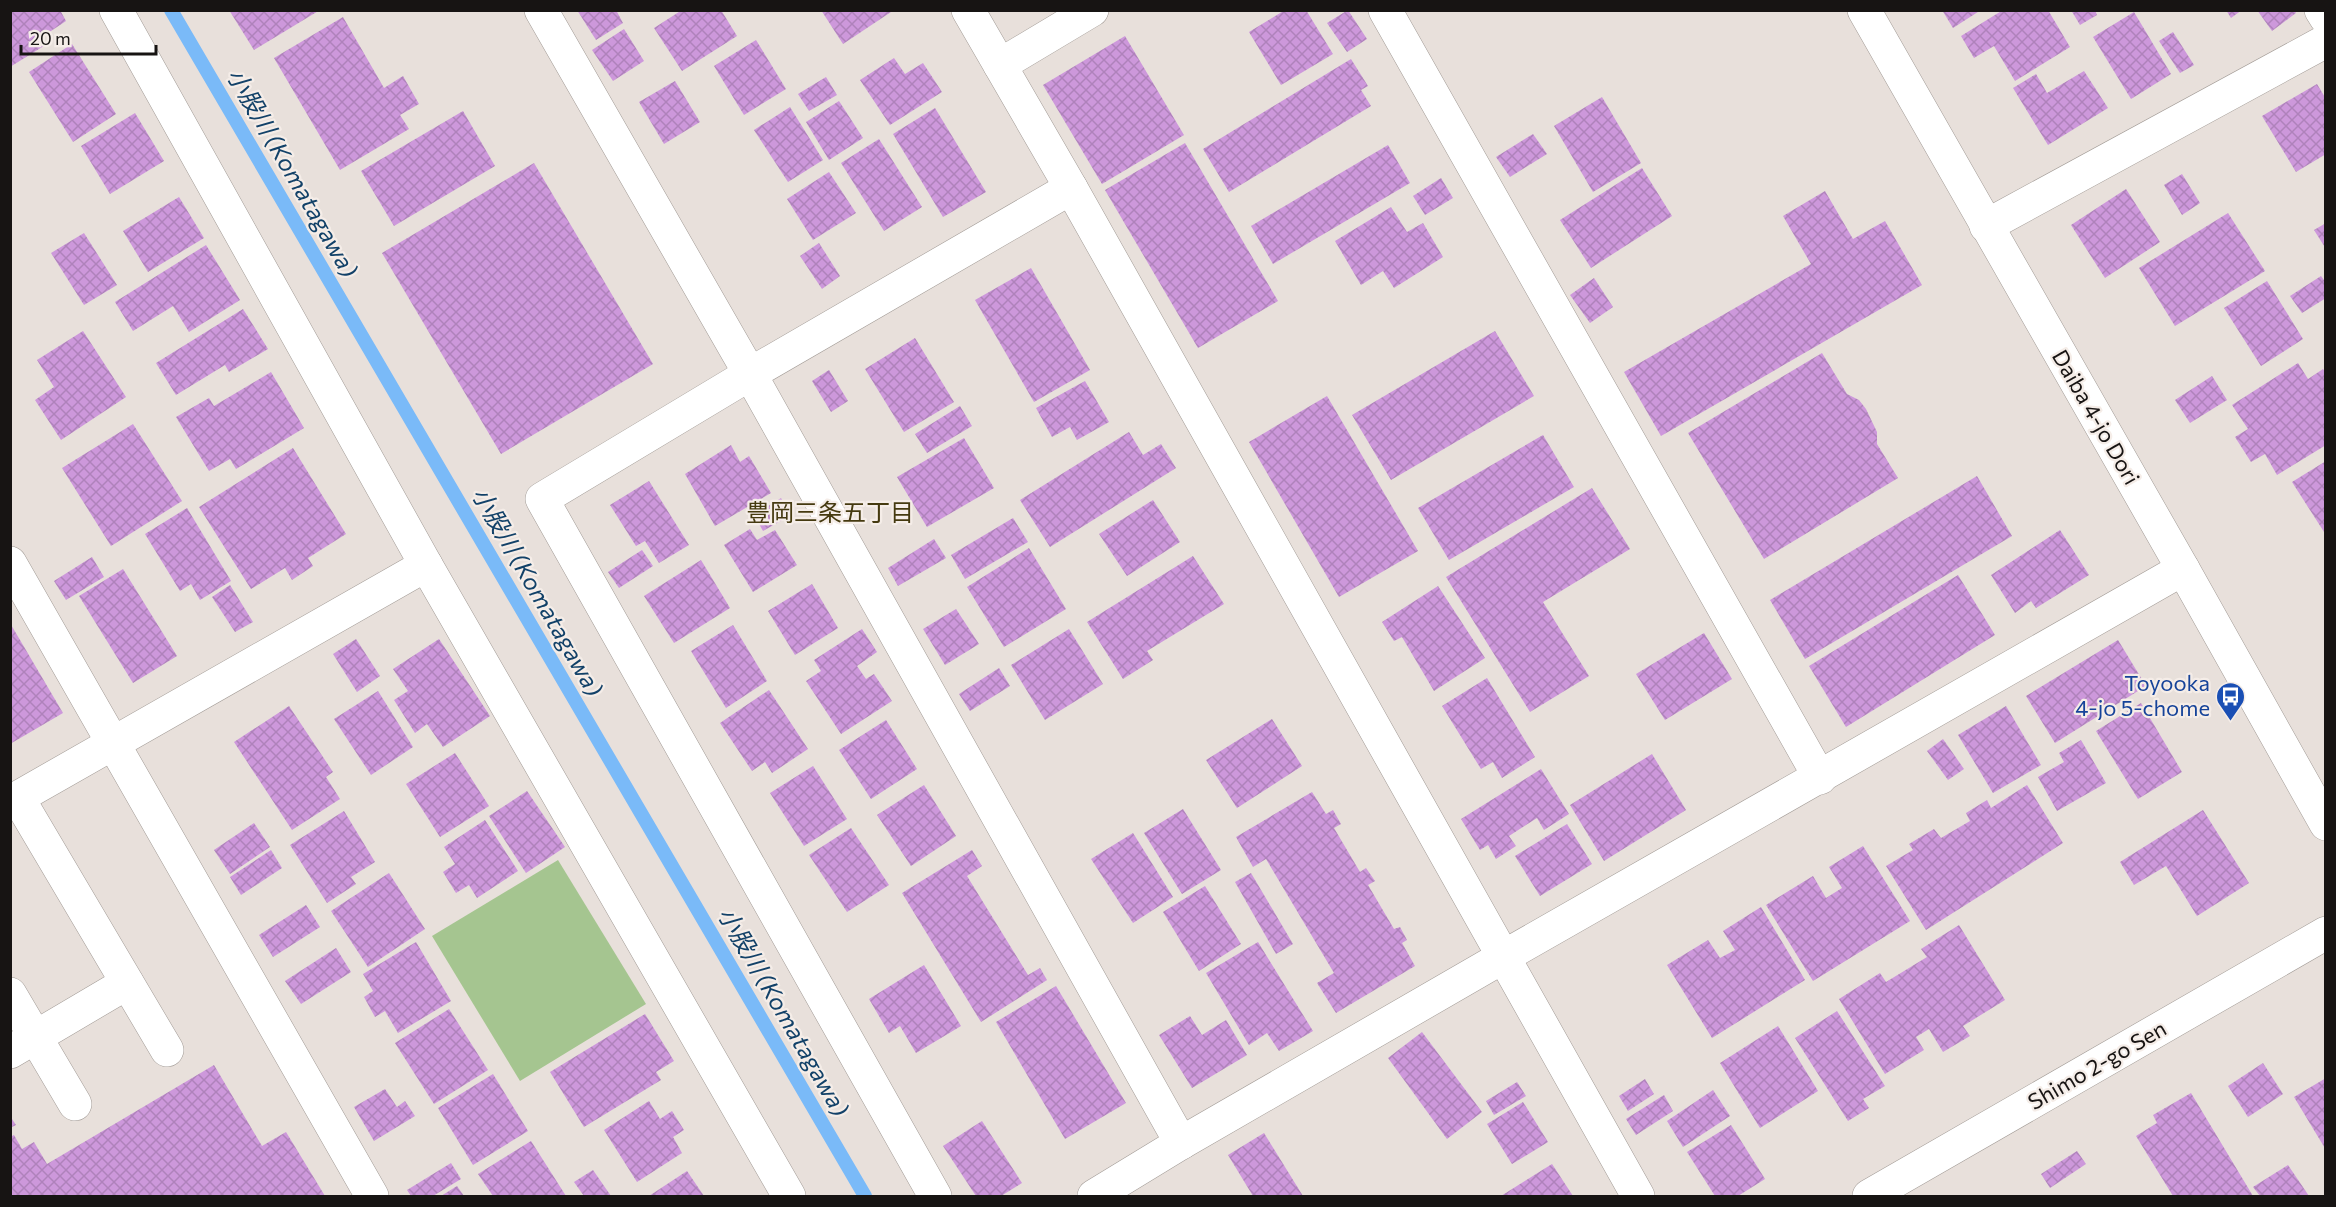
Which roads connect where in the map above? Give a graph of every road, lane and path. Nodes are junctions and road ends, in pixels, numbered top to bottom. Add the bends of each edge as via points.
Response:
1 (116, 10) edge
2 (541, 10) edge
3 (968, 10) edge
4 (1092, 10) edge
5 (1385, 10) edge
6 (1864, 10) edge
7 (2321, 10) edge
8 (2325, 18) edge
9 (2325, 41) edge
10 (1000, 65) junction
11 (1071, 188) junction
12 (1986, 226) junction
13 (750, 374) junction
14 (10, 563) edge
15 (426, 565) junction
16 (2183, 569) junction
17 (112, 744) junction
18 (1820, 778) junction
19 (14, 800) edge
20 (2325, 824) edge
21 (2325, 933) edge
22 (1503, 957) junction
23 (127, 983) junction
24 (10, 994) edge
25 (23, 1044) edge
26 (167, 1050) dead end
27 (75, 1104) dead end
28 (1180, 1143) junction
29 (372, 1197) edge
30 (789, 1197) edge
31 (935, 1197) edge
32 (1094, 1197) edge
33 (1638, 1197) edge
34 (1869, 1197) edge

1 - 15 street
2 - 13 street
3 - 10 street
4 - 10 street
5 - 18 street
6 - 12 street, Daiba 4-jo Dori
7 - 8 street
9 - 12 street
10 - 11 street
11 - 13 street
11 - 22 street
12 - 16 street, Daiba 4-jo Dori
13 - 28 street
13 - 31 street via 542,500
14 - 17 street
15 - 17 street
15 - 30 street
16 - 18 street
16 - 20 street, Daiba 4-jo Dori
17 - 19 street
17 - 29 street
18 - 22 street
19 - 23 street
21 - 34 street, Shimo 2-go Sen
22 - 28 street
22 - 33 street
23 - 25 street
23 - 26 street
24 - 25 street
25 - 27 street
28 - 32 street

